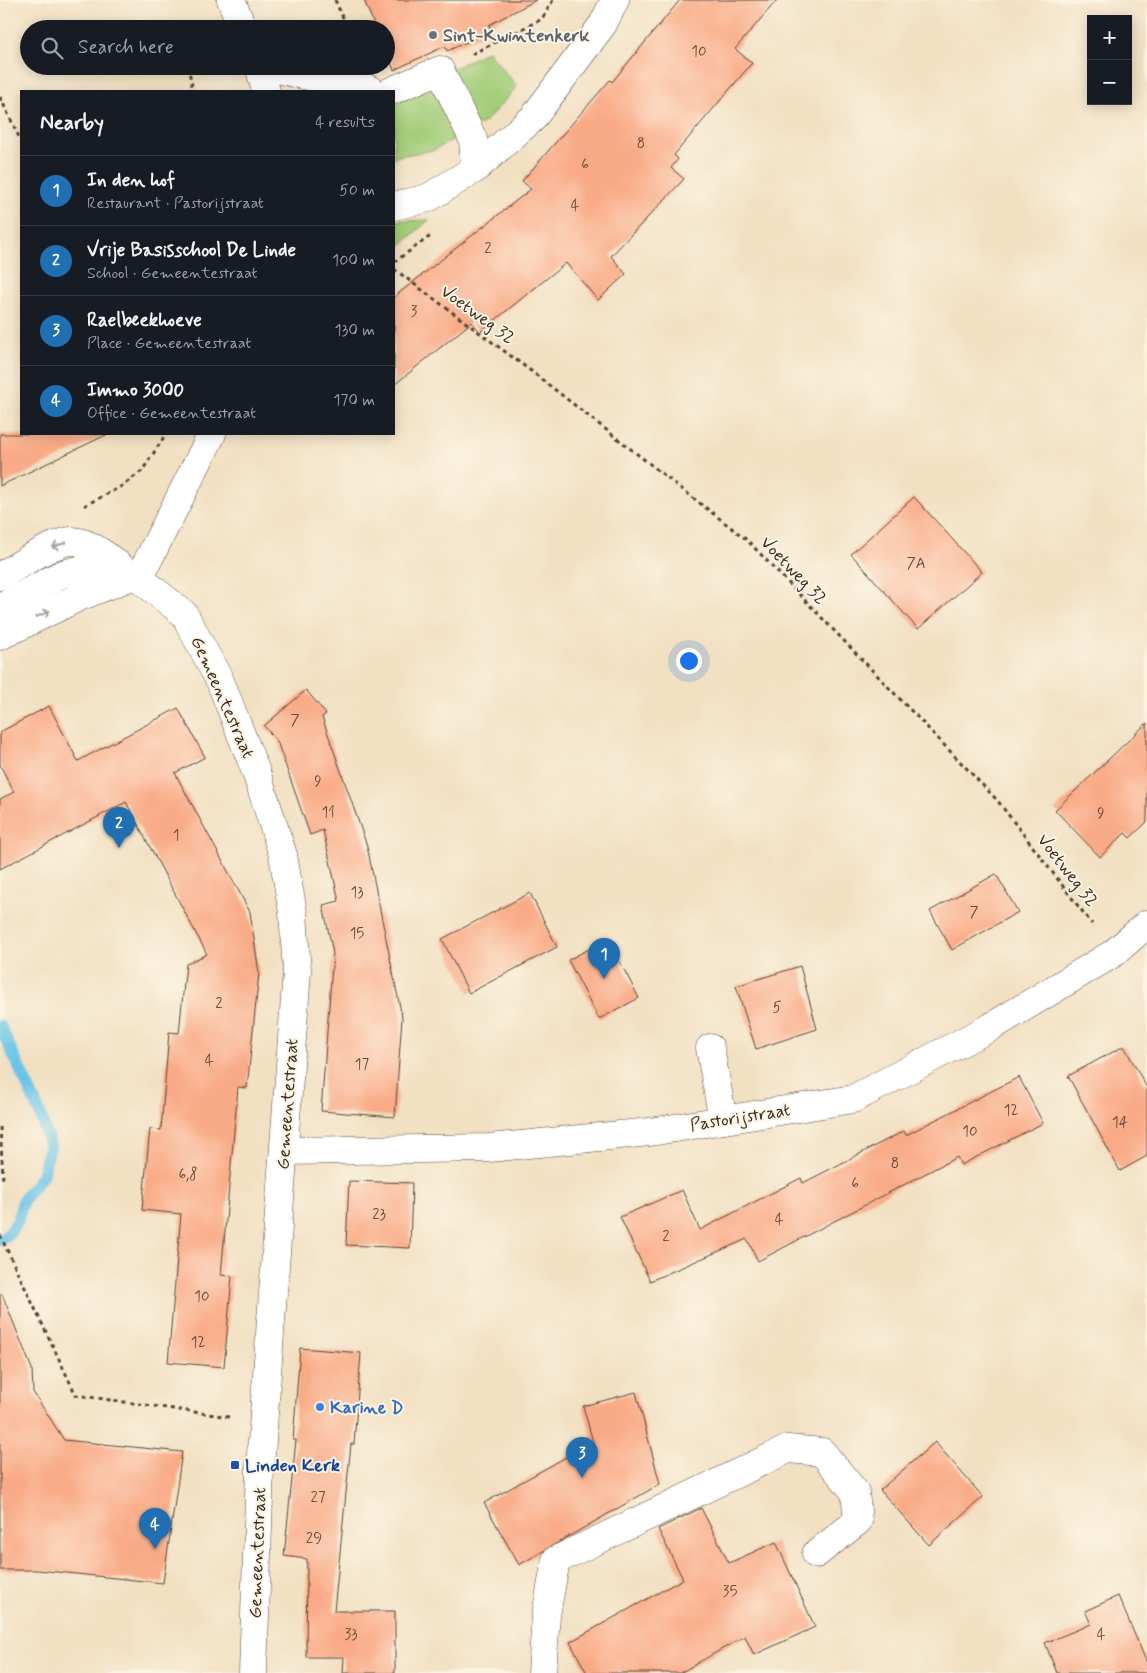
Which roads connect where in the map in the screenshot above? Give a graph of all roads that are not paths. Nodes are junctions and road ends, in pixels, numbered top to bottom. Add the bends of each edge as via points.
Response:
1 (231, 0) edge
2 (615, 0) edge
3 (239, 20) edge
4 (262, 75) edge
5 (304, 75) edge
6 (266, 90) edge
7 (370, 90) edge
8 (394, 90) edge
9 (475, 169) junction
10 (395, 206) edge
11 (211, 435) edge
12 (0, 576) edge
13 (135, 577) junction
14 (0, 607) edge
15 (0, 636) edge
16 (1147, 924) edge
17 (710, 1048) dead end
18 (723, 1120) junction
19 (284, 1151) junction
20 (816, 1554) dead end
21 (253, 1673) edge
22 (542, 1673) edge

1 - 3 street
2 - 9 street via 603,24 533,118
4 - 6 street
5 - 7 street via 357,83
8 - 9 street via 440,70 473,139
9 - 10 street via 428,198
11 - 13 street via 154,548
13 -> 12 street, Gemeentestraat via 100,551 74,541 59,544
13 - 14 street via 95,566 62,574
15 -> 13 street via 79,597
13 - 19 street, Gemeentestraat via 184,614 220,681 256,772 283,855 293,913 297,971
16 - 18 street, Pastorijstraat via 1114,953 991,1027 853,1099
17 - 18 street
18 - 19 street, Pastorijstraat via 650,1132 489,1148
19 - 21 street, Gemeentestraat via 264,1422
20 - 22 street via 858,1521 855,1492 822,1452 788,1449 556,1560 546,1615

